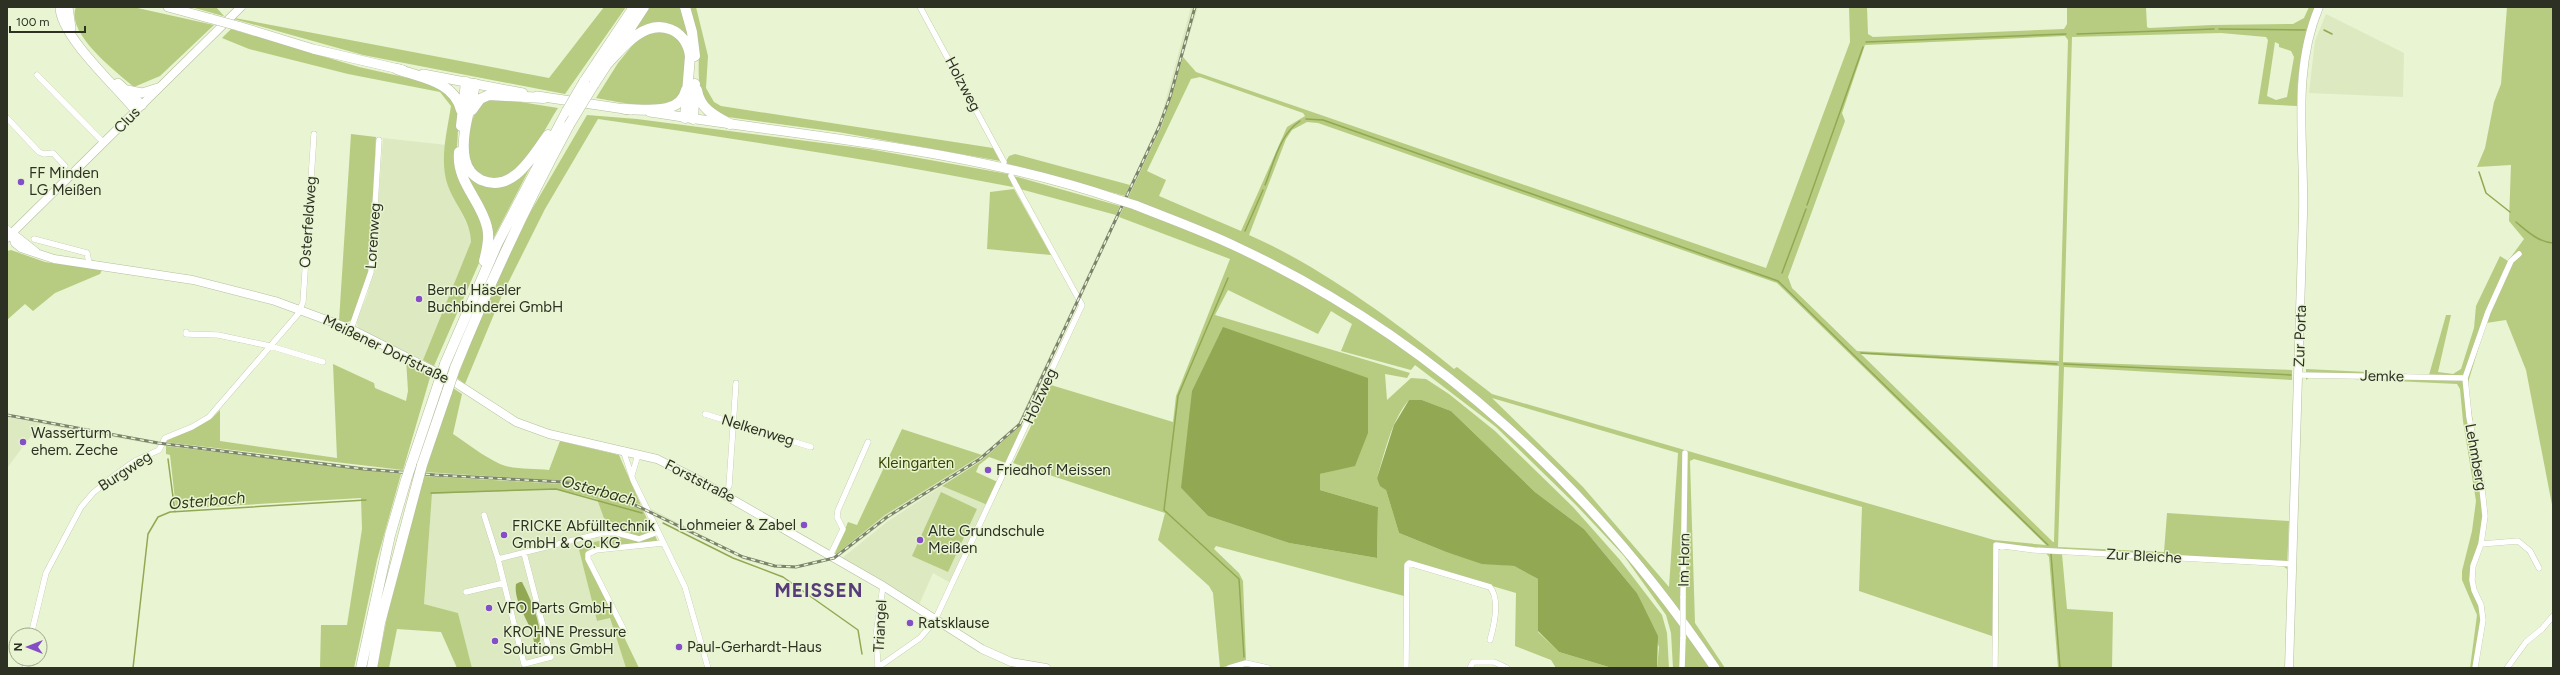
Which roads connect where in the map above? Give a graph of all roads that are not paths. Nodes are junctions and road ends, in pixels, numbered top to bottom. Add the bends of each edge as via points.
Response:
1 (168, 7) edge
2 (241, 7) edge
3 (634, 7) edge
4 (644, 7) edge
5 (684, 7) edge
6 (920, 7) edge
7 (2319, 7) edge
8 (64, 9) edge
9 (606, 66) junction
10 (397, 69) junction
11 (37, 75) dead end
12 (693, 78) junction
13 (471, 83) junction
14 (589, 83) junction
15 (158, 88) junction
16 (127, 90) junction
17 (544, 98) junction
18 (139, 108) junction
19 (625, 109) junction
20 (465, 115) junction
21 (7, 118) edge
22 (689, 119) junction
23 (563, 124) junction
24 (730, 124) junction
25 (314, 134) dead end
26 (379, 140) dead end
27 (104, 143) junction
28 (1004, 162) dead end
29 (65, 166) dead end
30 (1011, 176) dead end
31 (9, 233) edge
32 (34, 239) dead end
33 (2519, 254) dead end
34 (89, 263) junction
35 (481, 280) junction
36 (300, 310) junction
37 (351, 329) junction
38 (186, 332) dead end
39 (270, 346) junction
40 (323, 362) dead end
41 (450, 366) junction
42 (2299, 374) junction
43 (2465, 378) junction
44 (736, 383) dead end
45 (705, 414) dead end
46 (734, 423) junction
47 (868, 442) dead end
48 (811, 447) dead end
49 (623, 450) junction
50 (1685, 453) dead end
51 (641, 455) junction
52 (632, 476) junction
53 (724, 493) junction
54 (484, 515) dead end
55 (658, 532) junction
56 (663, 543) junction
57 (2481, 544) junction
58 (524, 552) junction
59 (830, 556) junction
60 (498, 559) junction
61 (2292, 564) junction
62 (2539, 568) dead end
63 (504, 583) junction
64 (883, 586) junction
65 (466, 592) dead end
66 (2553, 616) edge
67 (935, 620) junction
68 (33, 627) edge
69 (625, 632) dead end
70 (1490, 640) dead end
71 (361, 668) edge
72 (372, 668) edge
73 (708, 668) edge
74 (877, 668) edge
75 (1046, 668) edge
76 (1229, 668) edge
77 (1268, 668) edge
78 (1406, 668) edge
79 (1470, 668) edge
80 (1507, 668) edge
81 (1682, 668) edge
82 (1714, 668) edge
83 (1995, 668) edge
84 (2289, 668) edge
85 (2475, 668) edge
86 (2508, 668) edge

1 - 10 main road, bridge via 313,49
2 - 15 street, Clus
3 - 14 highway
4 - 9 highway
5 - 12 highway via 695,51
6 - 28 street, Holzweg
7 - 42 street, Zur Porta via 2307,46 2302,75 2304,182
8 - 16 main road via 70,27 81,45
8 - 18 main road via 72,39
9 - 12 highway via 637,34 658,26 680,34 685,40
9 - 14 highway
10 - 13 main road
10 - 20 highway via 445,86 459,101
11 - 27 street
12 - 19 highway via 686,93 670,108
12 - 22 highway
12 - 24 highway via 704,108
13 - 17 main road
13 - 20 highway
14 - 23 highway, bridge
14 - 23 highway, bridge via 567,111
15 - 16 main road via 142,93
15 - 18 street, Clus
16 - 18 main road
17 - 19 main road
17 - 20 highway via 489,95 480,99
18 - 27 street, Clus
19 - 22 main road
20 - 23 highway via 465,159 475,175 494,183 518,174
20 - 35 highway via 458,156 460,169 488,229
21 - 29 street via 39,152 53,153
22 - 24 main road
23 - 35 highway via 497,244
23 - 41 highway
24 - 82 main road, bridge via 938,154 1046,178 1135,205 1237,247 1279,268 1361,315 1464,389 1537,453 1618,539 1655,584
25 - 36 street, Osterfeldweg via 303,302
26 - 37 street, Lorenweg via 371,272
27 - 31 street, Clus
30 - 67 street, Holzweg via 1082,305
31 - 34 street, Meißener Dorfstraße via 37,253 54,259
32 - 34 street via 87,253
33 - 43 street, Lehmberg via 2511,261 2488,312
34 - 36 street, Meißener Dorfstraße via 193,280
35 - 41 highway
36 - 37 street, Meißener Dorfstraße
36 - 39 street, Burgweg
37 - 49 street, Meißener Dorfstraße via 448,378 516,422 549,434
38 - 39 street via 218,335
39 - 40 street
39 - 68 street, Burgweg via 209,417 165,438 159,450 129,466 89,498 70,526 46,573
41 - 71 highway, bridge via 437,388 406,480 389,542
41 - 72 highway, bridge via 447,392 422,465 380,622
42 - 43 street, Jemke
42 - 61 street, Zur Porta
43 - 57 street, Lehmberg via 2484,503 2485,528
44 - 46 street
45 - 46 street, Nelkenweg
46 - 48 street, Nelkenweg
46 - 53 street via 729,486
47 - 59 street via 838,510 837,516 843,529
49 - 51 street, Forststraße
49 - 52 street
50 - 81 street, Im Horn, bridge
51 - 52 street via 637,458
51 - 53 street, Forststraße via 657,460
52 - 55 street
53 - 59 street, Forststraße
54 - 60 street
55 - 56 street
55 - 58 street via 636,539 617,533 602,533
56 - 69 street via 596,550 588,554 588,559
56 - 73 street via 685,588
57 - 62 street via 2518,541 2530,551
57 - 85 street, Lehmberg via 2473,566 2472,580 2484,620
58 - 60 street
58 - 63 street via 551,657 524,664
59 - 64 street, Forststraße
60 - 63 street
61 - 83 street, Zur Bleiche via 2041,550 1996,545
61 - 84 street, Zur Porta
63 - 65 street
64 - 67 street, Forststraße
64 - 74 street, Triangel via 876,636
66 - 86 street via 2526,642
67 - 74 street via 920,638
67 - 75 street, Forststraße via 996,656 1023,665
70 - 78 street via 1494,627 1494,592 1490,587 1409,563
76 - 77 street via 1246,663
79 - 80 street via 1473,662 1494,662

